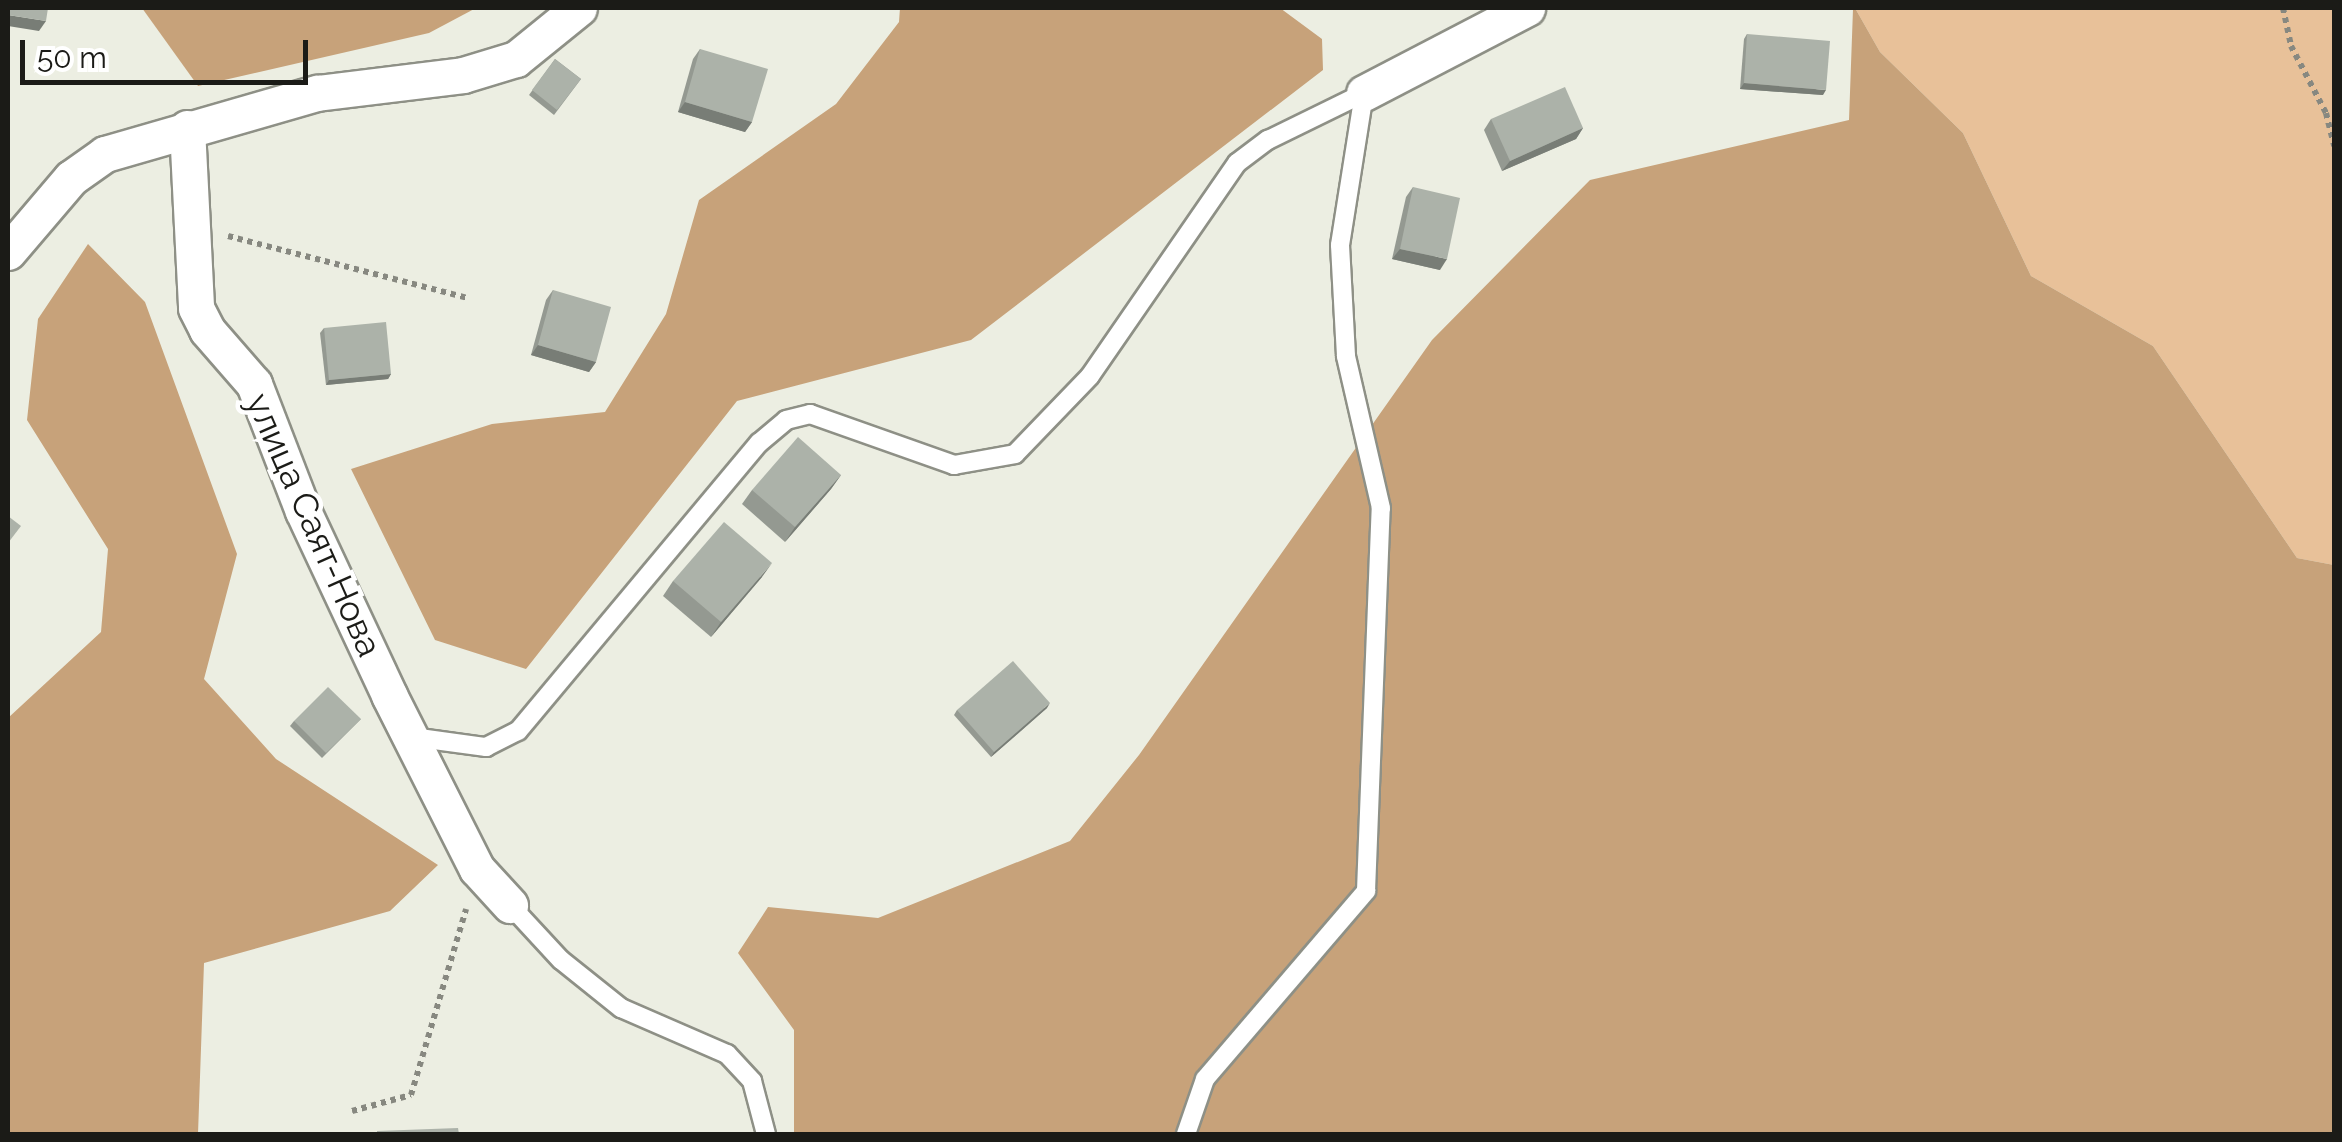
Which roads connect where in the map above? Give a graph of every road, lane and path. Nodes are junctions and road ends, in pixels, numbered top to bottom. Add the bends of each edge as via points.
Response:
1 (580, 8) edge
2 (1527, 8) edge
3 (2282, 8) edge
4 (1364, 93) junction
5 (187, 128) junction
6 (2334, 146) edge
7 (192, 240) junction
8 (8, 252) edge
9 (466, 298) dead end
10 (410, 737) junction
11 (477, 869) junction
12 (510, 904) joint
13 (352, 1111) dead end
14 (766, 1134) edge
15 (1186, 1134) edge

1 - 5 street via 516,59 463,75 317,93
2 - 4 street
3 - 6 path
4 - 10 lane via 1268,140 1237,163 1090,376 1015,454 954,465 810,414 786,420 759,443 518,732 486,747
4 - 15 lane via 1340,245 1346,356 1381,508 1366,891 1205,1078
5 - 7 street, улица Саят-Нова
5 - 8 street via 105,154 72,178
7 - 9 path via 262,240
7 - 10 street, улица Саят-Нова via 196,308 254,384 303,511
10 - 11 street, улица Саят-Нова
11 - 12 street, улица Саят-Нова
11 - 13 path via 411,1094
12 - 14 lane via 561,960 621,1008 728,1054 752,1081

